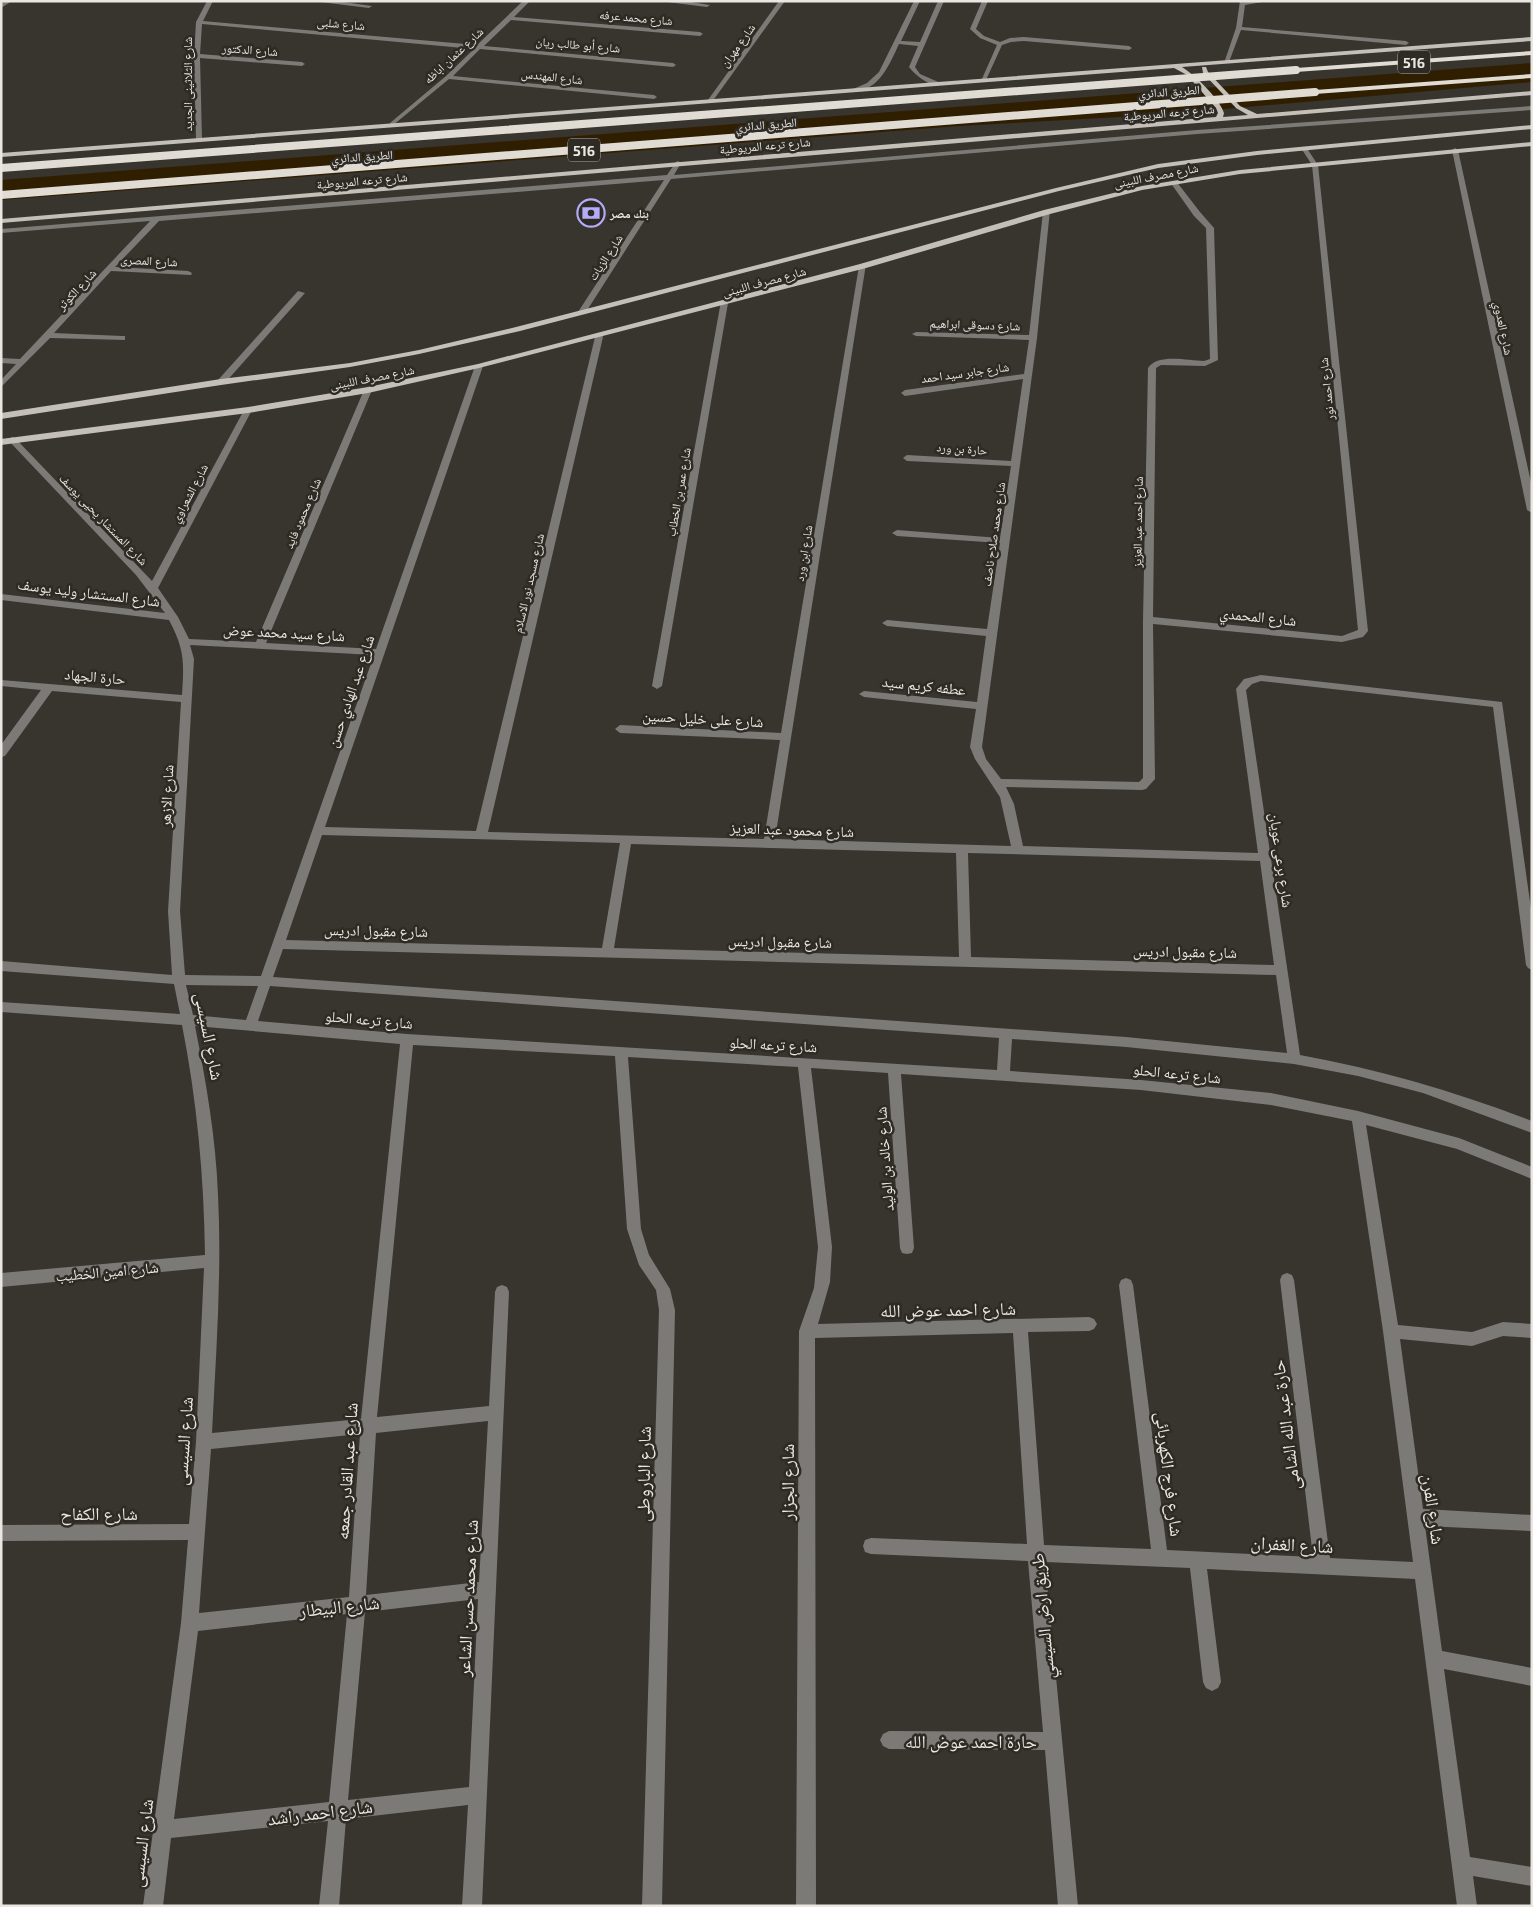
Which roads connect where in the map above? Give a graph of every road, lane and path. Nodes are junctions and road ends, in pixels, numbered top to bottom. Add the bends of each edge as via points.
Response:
1 (9, 1) edge
2 (210, 1) edge
3 (315, 1) edge
4 (527, 1) edge
5 (662, 1) edge
6 (782, 1) edge
7 (916, 1) edge
8 (941, 1) edge
9 (985, 1) edge
10 (1265, 1) edge
11 (1242, 3) edge
12 (707, 5) dead end
13 (1, 6) edge
14 (369, 6) dead end
15 (510, 18) junction
16 (199, 22) junction
17 (1239, 28) junction
18 (700, 34) dead end
19 (1532, 39) edge
20 (896, 42) junction
21 (1406, 43) dead end
22 (921, 44) junction
23 (1000, 44) junction
24 (480, 46) junction
25 (1129, 48) dead end
26 (1532, 53) edge
27 (197, 56) junction
28 (1226, 62) junction
29 (302, 64) dead end
30 (1206, 64) junction
31 (673, 65) dead end
32 (1175, 66) junction
33 (1532, 76) edge
34 (448, 77) junction
35 (983, 80) junction
36 (940, 84) junction
37 (855, 90) junction
38 (1532, 94) edge
39 (654, 97) dead end
40 (710, 101) junction
41 (1532, 108) edge
42 (1256, 115) junction
43 (1219, 119) junction
44 (392, 124) junction
45 (1532, 127) edge
46 (199, 139) junction
47 (1532, 144) edge
48 (1304, 148) junction
49 (1455, 150) junction
50 (1, 155) edge
51 (678, 163) junction
52 (1315, 165) junction
53 (1, 168) edge
54 (670, 176) junction
55 (1174, 182) junction
56 (1, 195) edge
57 (166, 208) junction
58 (1048, 212) junction
59 (156, 219) junction
60 (1, 221) edge
61 (1, 231) edge
62 (863, 266) junction
63 (109, 269) junction
64 (188, 273) dead end
65 (301, 293) dead end
66 (724, 303) junction
67 (582, 312) junction
68 (916, 334) dead end
69 (48, 335) junction
70 (599, 337) junction
71 (122, 338) dead end
72 (1033, 338) junction
73 (1, 360) edge
74 (23, 362) junction
75 (479, 366) junction
76 (1028, 376) junction
77 (221, 382) junction
78 (1, 385) edge
79 (368, 390) junction
80 (905, 392) dead end
81 (248, 410) junction
82 (1, 416) edge
83 (12, 440) junction
84 (1, 442) edge
85 (907, 458) dead end
86 (1016, 464) junction
87 (1532, 510) edge
88 (897, 533) dead end
89 (1005, 541) junction
90 (152, 588) junction
91 (1, 597) edge
92 (174, 617) junction
93 (1148, 620) junction
94 (887, 623) dead end
95 (1363, 631) joint
96 (992, 634) junction
97 (186, 642) junction
98 (260, 646) junction
99 (380, 652) junction
100 (1, 683) edge
101 (657, 686) dead end
102 (49, 687) junction
103 (864, 694) dead end
104 (186, 700) junction
105 (980, 706) junction
106 (620, 729) dead end
107 (785, 737) junction
108 (1, 753) edge
109 (999, 783) junction
110 (317, 831) junction
111 (481, 836) junction
112 (626, 840) junction
113 (769, 843) junction
114 (962, 848) junction
115 (1018, 850) junction
116 (1266, 857) junction
117 (278, 944) junction
118 (607, 952) junction
119 (965, 962) junction
120 (1532, 964) edge
121 (1, 966) edge
122 (1282, 970) junction
123 (179, 980) junction
124 (265, 981) junction
125 (2, 1008) edge
126 (186, 1020) junction
127 (250, 1026) junction
128 (1006, 1033) junction
129 (407, 1039) junction
130 (622, 1051) junction
131 (1294, 1059) junction
132 (804, 1062) junction
133 (894, 1068) junction
134 (1003, 1075) junction
135 (1358, 1117) junction
136 (1532, 1127) edge
137 (1532, 1173) edge
138 (907, 1248) dead end
139 (212, 1261) junction
140 (1, 1280) edge
141 (1287, 1280) dead end
142 (1126, 1285) dead end
143 (502, 1292) dead end
144 (1088, 1324) dead end
145 (1020, 1326) junction
146 (808, 1331) junction
147 (1391, 1331) junction
148 (1532, 1331) edge
149 (496, 1413) junction
150 (368, 1426) junction
151 (204, 1442) junction
152 (1415, 1517) junction
153 (1532, 1523) edge
154 (196, 1532) junction
155 (1, 1533) edge
156 (870, 1546) dead end
157 (1036, 1552) junction
158 (1160, 1558) junction
159 (1198, 1560) junction
160 (1322, 1565) junction
161 (1423, 1571) junction
162 (488, 1590) junction
163 (357, 1604) junction
164 (190, 1623) junction
165 (1434, 1658) junction
166 (1532, 1677) edge
167 (1212, 1682) dead end
168 (889, 1740) dead end
169 (1053, 1741) junction
170 (478, 1794) junction
171 (338, 1810) junction
172 (163, 1830) junction
173 (1462, 1864) junction
174 (1532, 1877) edge
175 (149, 1906) edge
176 (153, 1906) edge
177 (329, 1906) edge
178 (472, 1906) edge
179 (652, 1906) edge
180 (806, 1906) edge
181 (1068, 1906) edge
182 (1467, 1906) edge

1 - 13 street
2 - 16 street, شارع الثلاثينى الجديد
3 - 14 street
4 - 15 street, شارع عثمان اباظه
5 - 12 street
6 - 40 street, شارع مهران
7 - 20 street
8 - 22 street
9 - 23 street via 973,29 982,37
10 - 11 street
11 - 17 street
15 - 18 street, شارع محمد عرفه
15 - 24 street, شارع عثمان اباظه
16 - 24 street, شارع شلبى
16 - 27 street, شارع الثلاثينى الجديد
17 - 21 street
17 - 28 street
19 - 28 main road
20 - 22 street
20 - 37 street via 878,77
22 - 36 street via 912,68 924,78
23 - 25 street via 1024,39
23 - 35 street
24 - 31 street, شارع أبو طالب ريان
24 - 34 street, شارع عثمان اباظه
26 - 53 highway, الطريق الدائري / 516, bridge
27 - 29 street, شارع الدكتور
27 - 46 street, شارع الثلاثينى الجديد
28 - 30 main road
30 - 32 main road
30 - 42 main road, bridge via 1205,72 1238,107
32 - 35 main road
32 - 43 main road, bridge via 1186,72 1220,107
33 - 56 highway, الطريق الدائري / 516, bridge
34 - 39 street, شارع المهندس
34 - 44 street, شارع عثمان اباظه
35 - 36 main road
36 - 37 main road
37 - 40 main road
38 - 42 main road, شارع ترعه المريوطية
40 - 44 main road
41 - 54 street
42 - 43 main road, شارع ترعه المريوطية
43 - 51 main road, شارع ترعه المريوطية
44 - 46 main road
45 - 48 main road, شارع مصرف اللبينى
46 - 50 main road
47 - 49 main road, شارع مصرف اللبينى
48 - 52 street, شارع احمد نور
48 - 67 main road, شارع مصرف اللبينى via 1192,160 1122,173
49 - 52 main road, شارع مصرف اللبينى
49 - 87 street, شارع العدوي
51 - 54 street, شارع الزيات
51 - 57 main road, شارع ترعه المريوطية
52 - 55 main road, شارع مصرف اللبينى
52 - 95 street, شارع احمد نور
54 - 59 street
54 - 67 street, شارع الزيات
55 - 58 main road, شارع مصرف اللبينى
55 - 93 street, شارع احمد عبد العزيز via 1210,228 1214,360 1205,364 1160,362 1152,368
57 - 59 street, شارع الكوثر
57 - 60 main road, شارع ترعه المريوطية
58 - 62 main road, شارع مصرف اللبينى
58 - 72 street, شارع محمد صلاح ناصف
59 - 61 street
59 - 63 street, شارع الكوثر
62 - 66 main road, شارع مصرف اللبينى
62 - 107 street, شارع ابن ورد
63 - 64 street, شارع المصرى
63 - 69 street, شارع الكوثر
65 - 77 street
66 - 70 main road, شارع مصرف اللبينى
66 - 101 street, شارع عمر بن الخطاب
67 - 77 main road, شارع مصرف اللبينى via 419,352 350,365
68 - 72 street, شارع دسوقى ابراهيم
69 - 71 street
69 - 74 street, شارع الكوثر
70 - 75 main road, شارع مصرف اللبينى
70 - 111 street, شارع مسجد نور الاسلام
72 - 76 street, شارع محمد صلاح ناصف
73 - 74 street
74 - 78 street, شارع الكوثر
75 - 79 main road, شارع مصرف اللبينى
75 - 99 street, شارع عبد الهادي حسن
76 - 80 street, شارع جابر سيد احمد
76 - 86 street, شارع محمد صلاح ناصف
77 - 82 main road, شارع مصرف اللبينى
79 - 81 main road, شارع مصرف اللبينى
79 - 98 street, شارع محمود فايد
81 - 83 main road, شارع مصرف اللبينى
81 - 90 street, شارع الشعراوي
83 - 84 main road, شارع مصرف اللبينى
83 - 90 street, شارع المستشار يحيى يوسف
85 - 86 street, حارة بن ورد
86 - 89 street, شارع محمد صلاح ناصف
88 - 89 street
89 - 96 street, شارع محمد صلاح ناصف
90 - 92 street, شارع المستشار يحيى يوسف
91 - 92 street, شارع المستشار وليد يوسف
92 - 97 street, شارع الازهر
93 - 95 street, شارع المحمدي via 1342,639
93 - 109 street, شارع احمد عبد العزيز via 1148,782 1142,786
94 - 96 street
96 - 105 street, شارع محمد صلاح ناصف
97 - 98 street, شارع سيد محمد عوض
97 - 104 street, شارع الازهر via 189,659
98 - 99 street, شارع سيد محمد عوض
99 - 110 street, شارع عبد الهادي حسن
100 - 102 street, حارة الجهاد
102 - 104 street, حارة الجهاد
102 - 108 street
103 - 105 street, عطفه كريم سيد
104 - 123 street, شارع الازهر via 174,911
105 - 109 street, شارع محمد صلاح ناصف via 976,747 983,764
106 - 107 street, شارع على خليل حسين
107 - 113 street, شارع ابن ورد
109 - 115 street, شارع محمد صلاح ناصف via 1006,796
110 - 111 street, شارع محمود عبد العزيز
110 - 117 street, شارع عبد الهادي حسن
111 - 112 street, شارع محمود عبد العزيز
112 - 113 street, شارع محمود عبد العزيز
112 - 118 street
113 - 114 street, شارع محمود عبد العزيز
114 - 115 street, شارع محمود عبد العزيز
114 - 119 street
115 - 116 street, شارع محمود عبد العزيز
116 - 120 street, شارع برعى عويان via 1241,689 1248,681 1261,678 1498,704
116 - 122 street, شارع برعى عويان
117 - 118 street, شارع مقبول ادريس
117 - 124 street, شارع عبد الهادي حسن
118 - 119 street, شارع مقبول ادريس
119 - 122 street, شارع مقبول ادريس
121 - 123 street, شارع ترعه الحلو
122 - 131 street, شارع برعى عويان
123 - 124 street, شارع ترعه الحلو
123 - 126 street, شارع السيسى
124 - 127 street, شارع عبد الهادي حسن
124 - 128 street, شارع ترعه الحلو
125 - 126 street, شارع ترعه الحلو
126 - 127 street, شارع ترعه الحلو
126 - 139 street, شارع السيسى via 206,1131
127 - 129 street, شارع ترعه الحلو
128 - 131 street, شارع ترعه الحلو
128 - 134 street
129 - 130 street, شارع ترعه الحلو
129 - 150 street, شارع عبد القادر جمعه
130 - 132 street, شارع ترعه الحلو
130 - 179 street, شارع الباروطى via 634,1229 644,1260 662,1284 667,1303
131 - 136 street, شارع ترعه الحلو via 1423,1088
132 - 133 street, شارع ترعه الحلو
132 - 146 street, شارع الجزار via 826,1268
133 - 134 street, شارع ترعه الحلو
133 - 138 street, شارع خالد بن الوليد
134 - 135 street, شارع ترعه الحلو via 1271,1099
135 - 137 street, شارع ترعه الحلو via 1459,1144
135 - 147 street, شارع الفرن
139 - 140 street, شارع امين الخطيب
139 - 151 street, شارع السيسى
141 - 160 street, حارة عبد الله الشامى
142 - 158 street, شارع فرج الكهربائى
143 - 149 street, شارع محمد حسن الشاعر
144 - 145 street, شارع احمد عوض الله
145 - 146 street, شارع احمد عوض الله
145 - 157 street, طريق ارض السيسي
146 - 180 street, شارع الجزار
147 - 148 street via 1472,1339 1502,1329
147 - 152 street, شارع الفرن
149 - 150 street
149 - 162 street, شارع محمد حسن الشاعر
150 - 151 street
150 - 163 street, شارع عبد القادر جمعه
151 - 154 street, شارع السيسى
152 - 153 street
152 - 161 street, شارع الفرن
154 - 155 street, شارع الكفاح
154 - 164 street, شارع السيسى
156 - 157 street, شارع فرج الكهربائى
157 - 158 street, شارع فرج الكهربائى
157 - 169 street, طريق ارض السيسي
158 - 159 street, شارع الغفران
159 - 160 street, شارع الغفران
159 - 167 street
160 - 161 street, شارع الغفران
161 - 165 street, شارع الفرن
162 - 163 street, شارع البيطار
162 - 170 street, شارع محمد حسن الشاعر
163 - 164 street, شارع البيطار
163 - 171 street, شارع عبد القادر جمعه
164 - 172 street, شارع السيسى
165 - 166 street
165 - 173 street, شارع الفرن
168 - 169 street, حارة احمد عوض الله
169 - 181 street, طريق ارض السيسي
170 - 171 street, شارع احمد راشد
170 - 178 street, شارع محمد حسن الشاعر
171 - 172 street, شارع احمد راشد
171 - 177 street, شارع عبد القادر جمعه
172 - 176 street, شارع السيسى
173 - 174 street
173 - 182 street, شارع الفرن
175 - 176 street

